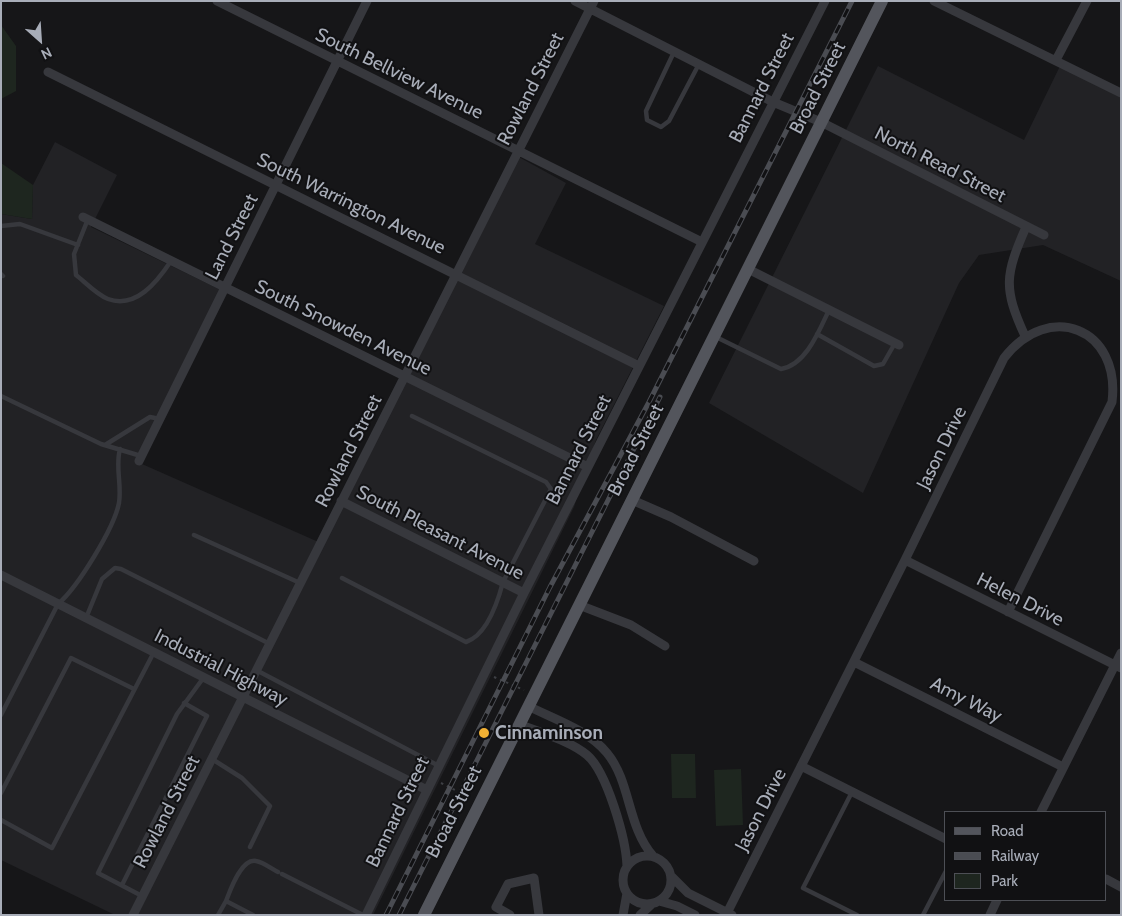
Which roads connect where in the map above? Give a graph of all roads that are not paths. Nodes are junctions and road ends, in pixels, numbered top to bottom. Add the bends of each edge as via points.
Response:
1 (217, 1) edge
2 (367, 1) edge
3 (575, 1) edge
4 (825, 1) edge
5 (882, 1) edge
6 (934, 1) edge
7 (1087, 1) edge
8 (592, 5) edge
9 (674, 52) junction
10 (1056, 60) junction
11 (338, 61) junction
12 (699, 64) junction
13 (48, 72) dead end
14 (1121, 93) edge
15 (773, 102) junction
16 (822, 122) junction
17 (518, 151) junction
18 (277, 186) junction
19 (86, 218) joint
20 (1, 226) edge
21 (1026, 227) junction
22 (1044, 235) dead end
23 (702, 242) junction
24 (78, 245) junction
25 (172, 261) junction
26 (748, 269) junction
27 (456, 274) junction
28 (225, 287) junction
29 (830, 309) junction
30 (817, 334) junction
31 (714, 336) junction
32 (1026, 336) junction
33 (897, 344) joint
34 (639, 366) junction
35 (404, 376) junction
36 (1, 396) edge
37 (412, 416) dead end
38 (160, 420) junction
39 (105, 445) junction
40 (120, 450) junction
41 (140, 458) joint
42 (588, 468) junction
43 (632, 500) junction
44 (342, 501) junction
45 (194, 536) dead end
46 (905, 560) junction
47 (754, 561) dead end
48 (1, 575) edge
49 (342, 578) dead end
50 (503, 582) junction
51 (300, 583) junction
52 (524, 593) junction
53 (58, 604) junction
54 (579, 606) junction
55 (1008, 612) junction
56 (86, 618) junction
57 (270, 644) junction
58 (665, 646) dead end
59 (154, 652) junction
60 (1121, 652) edge
61 (854, 662) junction
62 (1118, 667) edge
63 (256, 670) junction
64 (204, 677) junction
65 (134, 689) junction
66 (243, 697) junction
67 (184, 703) junction
68 (528, 706) junction
69 (1, 715) edge
70 (519, 724) junction
71 (600, 746) junction
72 (588, 756) junction
73 (212, 759) junction
74 (439, 766) junction
75 (801, 766) junction
76 (1063, 767) junction
77 (427, 790) junction
78 (852, 792) junction
79 (1, 793) edge
80 (1041, 811) edge
81 (1, 820) edge
82 (944, 838) edge
83 (250, 847) dead end
84 (653, 856) junction
85 (627, 866) junction
86 (944, 875) edge
87 (672, 877) junction
88 (1107, 880) edge
89 (122, 886) junction
90 (1121, 887) edge
91 (627, 893) junction
92 (142, 896) junction
93 (226, 901) junction
94 (997, 901) edge
95 (656, 902) junction
96 (729, 914) edge
97 (133, 915) edge
98 (218, 915) edge
99 (253, 915) edge
100 (364, 915) edge
101 (424, 915) edge
102 (510, 915) edge
103 (539, 915) edge
104 (623, 915) edge
105 (640, 915) edge
106 (695, 915) edge
107 (857, 915) edge
108 (923, 915) edge
109 (990, 915) edge

1 - 11 street, South Bellview Avenue
2 - 11 street, Land Street
3 - 8 street, North Read Street
4 - 15 street, Bannard Street
5 - 16 main road, Broad Street
6 - 10 street
7 - 10 street
8 - 9 street, North Read Street
8 - 17 street, Rowland Street
9 - 12 street, North Read Street
9 - 12 lane via 646,111 647,120 657,126 669,121
10 - 14 street
11 - 17 street, South Bellview Avenue
11 - 18 street, Land Street
12 - 15 street, North Read Street
13 - 18 street, South Warrington Avenue
15 - 16 street, North Read Street
15 - 23 street, Bannard Street
16 - 21 street, North Read Street
16 - 26 main road, Broad Street
17 - 23 street, South Bellview Avenue
17 - 27 street, Rowland Street
18 - 27 street, South Warrington Avenue
18 - 28 street, Land Street
19 - 24 lane
19 - 25 street, South Snowden Avenue
20 - 24 lane via 20,224
21 - 22 street, North Read Street
21 - 32 street via 1011,261 1009,290 1012,308
23 - 34 street, Bannard Street
24 - 25 lane via 74,254 76,275 108,299 131,300 157,282
25 - 28 street, South Snowden Avenue
26 - 29 street
26 - 31 main road, Broad Street
27 - 34 street, South Warrington Avenue
27 - 35 street, Rowland Street
28 - 35 street, South Snowden Avenue
28 - 38 street, Land Street
29 - 30 lane
29 - 33 street
30 - 31 lane via 798,362 781,369
30 - 33 lane via 874,366 884,364
31 - 43 main road, Broad Street
32 - 46 street, Jason Drive via 1004,358
32 - 55 street, Jason Drive via 1053,327 1076,329 1104,351 1111,365 1114,388 1108,414
34 - 42 street, Bannard Street
35 - 42 street, South Snowden Avenue
35 - 44 street, Rowland Street
36 - 39 lane
37 - 50 lane via 546,482 551,488
38 - 39 lane via 150,417
38 - 41 street, Land Street
39 - 40 lane
40 - 41 lane
40 - 53 lane via 117,508 84,575
42 - 52 street, Bannard Street
43 - 47 street
43 - 54 main road, Broad Street
44 - 50 street, South Pleasant Avenue
44 - 51 street, Rowland Street
45 - 51 lane
46 - 55 street, Helen Drive
46 - 61 street, Jason Drive
48 - 53 street, Industrial Highway
49 - 50 lane via 466,642 481,632 500,596
50 - 52 street, South Pleasant Avenue
51 - 57 street, Rowland Street
52 - 74 street, Bannard Street
53 - 56 street, Industrial Highway
53 - 69 lane
54 - 58 street via 631,625
54 - 68 main road, Broad Street
55 - 62 street, Helen Drive
56 - 57 lane via 102,579 115,568
56 - 59 street, Industrial Highway
57 - 63 street, Rowland Street
59 - 64 street, Industrial Highway
59 - 65 lane
60 - 62 street
61 - 75 street, Jason Drive
61 - 76 street, Amy Way
62 - 76 street
63 - 66 street, Rowland Street
63 - 74 lane
64 - 66 street, Industrial Highway
64 - 67 lane
65 - 79 lane via 70,658
65 - 81 lane via 52,848
66 - 73 street, Rowland Street
66 - 77 street, Industrial Highway
67 - 89 lane via 98,873
67 - 89 lane via 208,716
68 - 70 main road, Broad Street
68 - 71 street
70 - 72 street via 577,748
70 - 101 main road, Broad Street
71 - 72 street
71 - 84 street via 615,765 639,836
72 - 85 street via 603,777 626,850
73 - 83 lane via 242,778 270,806
73 - 92 street, Rowland Street
74 - 77 street, Bannard Street
75 - 78 street
75 - 96 street, Jason Drive
76 - 80 street
77 - 100 street, Bannard Street
78 - 82 street
78 - 107 lane via 803,888
84 - 85 street via 636,858
84 - 87 street via 663,861
85 - 91 street via 623,876
86 - 108 lane
87 - 95 street via 667,894
87 - 96 street via 688,893
88 - 90 street
89 - 92 lane
91 - 95 street via 637,902
91 - 104 street
92 - 97 street, Rowland Street
93 - 98 lane
93 - 99 lane
93 - 100 lane via 243,867 256,860
94 - 109 street
95 - 105 street
95 - 106 street via 677,906
102 - 103 street via 496,907 508,884 534,878

